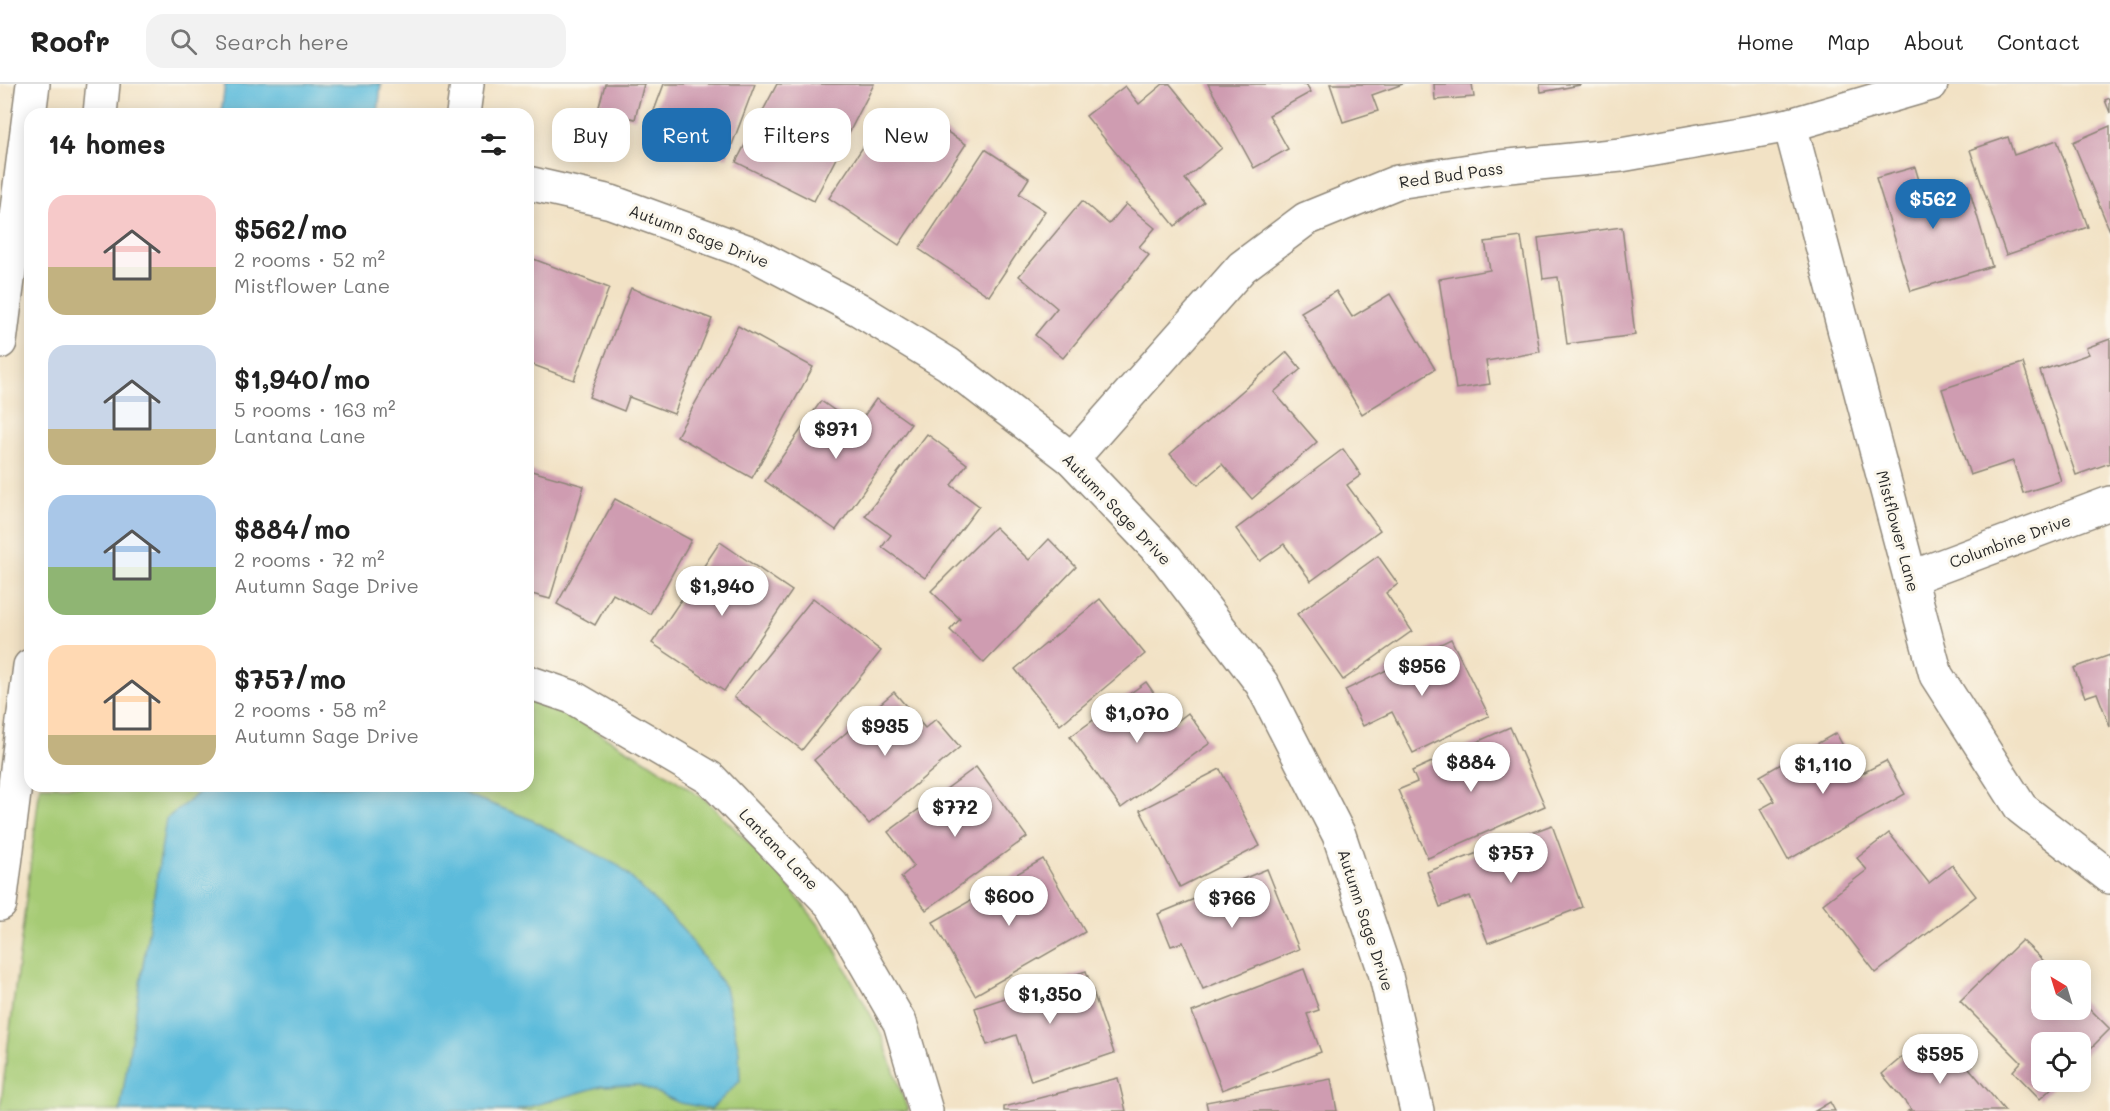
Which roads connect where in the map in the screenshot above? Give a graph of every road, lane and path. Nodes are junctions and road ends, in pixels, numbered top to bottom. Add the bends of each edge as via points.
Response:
1 (33, 84) edge
2 (104, 84) edge
3 (467, 84) edge
4 (1931, 84) edge
5 (30, 108) edge
6 (101, 108) edge
7 (464, 108) edge
8 (1790, 125) junction
9 (24, 154) edge
10 (534, 184) edge
11 (0, 342) edge
12 (1072, 459) junction
13 (2110, 503) edge
14 (1910, 578) junction
15 (534, 684) edge
16 (24, 714) edge
17 (2110, 877) edge
18 (0, 904) edge
19 (926, 1111) edge
20 (1417, 1111) edge

1 - 5 street
2 - 6 street
3 - 7 street
4 - 8 street, Red Bud Pass
8 - 12 street, Red Bud Pass via 1621,155 1397,182 1306,219 1242,267
8 - 14 street, Mistflower Lane
9 - 11 street
10 - 12 street, Autumn Sage Drive via 611,202 751,253 858,309 948,364
12 - 20 street, Autumn Sage Drive via 1167,559 1262,684 1339,835 1385,972
13 - 14 street, Columbine Drive
14 - 17 street, Mistflower Lane via 1936,675 2021,808
15 - 19 street, Lantana Lane via 572,697 710,778 832,905 900,1023
16 - 18 street

